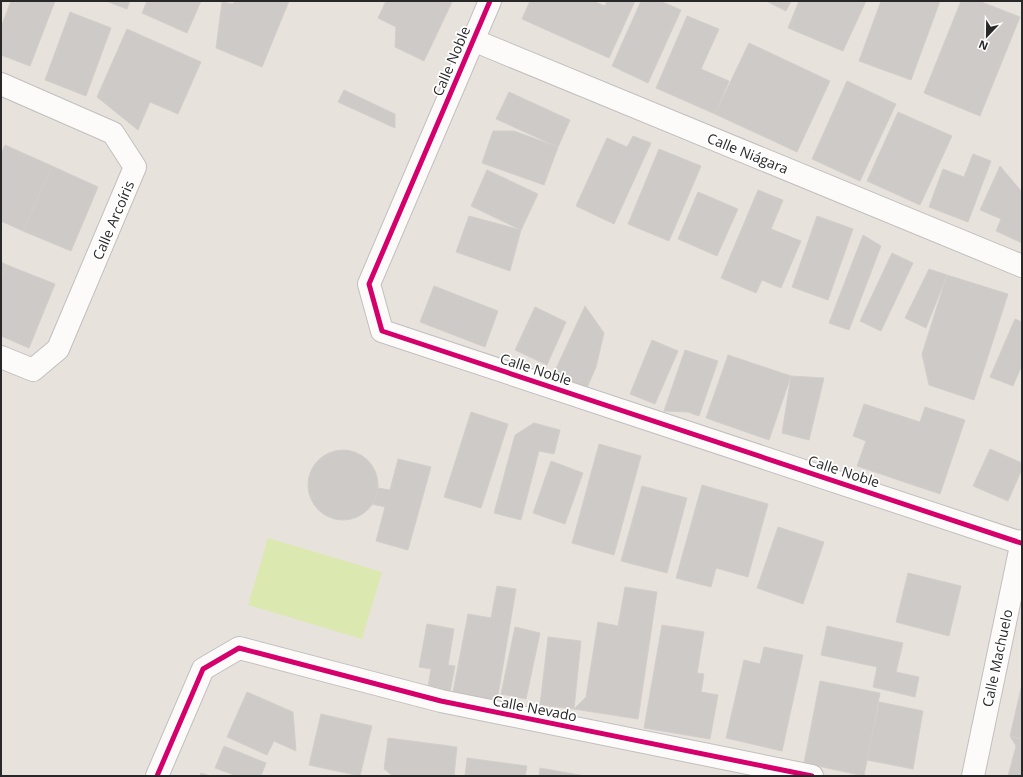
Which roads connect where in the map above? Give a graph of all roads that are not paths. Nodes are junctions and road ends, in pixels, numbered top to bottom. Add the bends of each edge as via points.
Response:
1 (490, 1) edge
2 (473, 40) junction
3 (1, 84) edge
4 (1022, 266) edge
5 (1, 357) edge
6 (1022, 542) edge
7 (157, 776) edge
8 (812, 776) edge
9 (973, 776) edge

1 - 2 street, Calle Noble
2 - 4 street, Calle Niágara
2 - 6 street, Calle Noble via 369,284 382,331
3 - 5 street, Calle Arcoíris via 113,133 135,168 58,349 33,370
6 - 9 street, Calle Machuelo
7 - 8 street, Calle Nevado via 203,669 239,648 441,701

